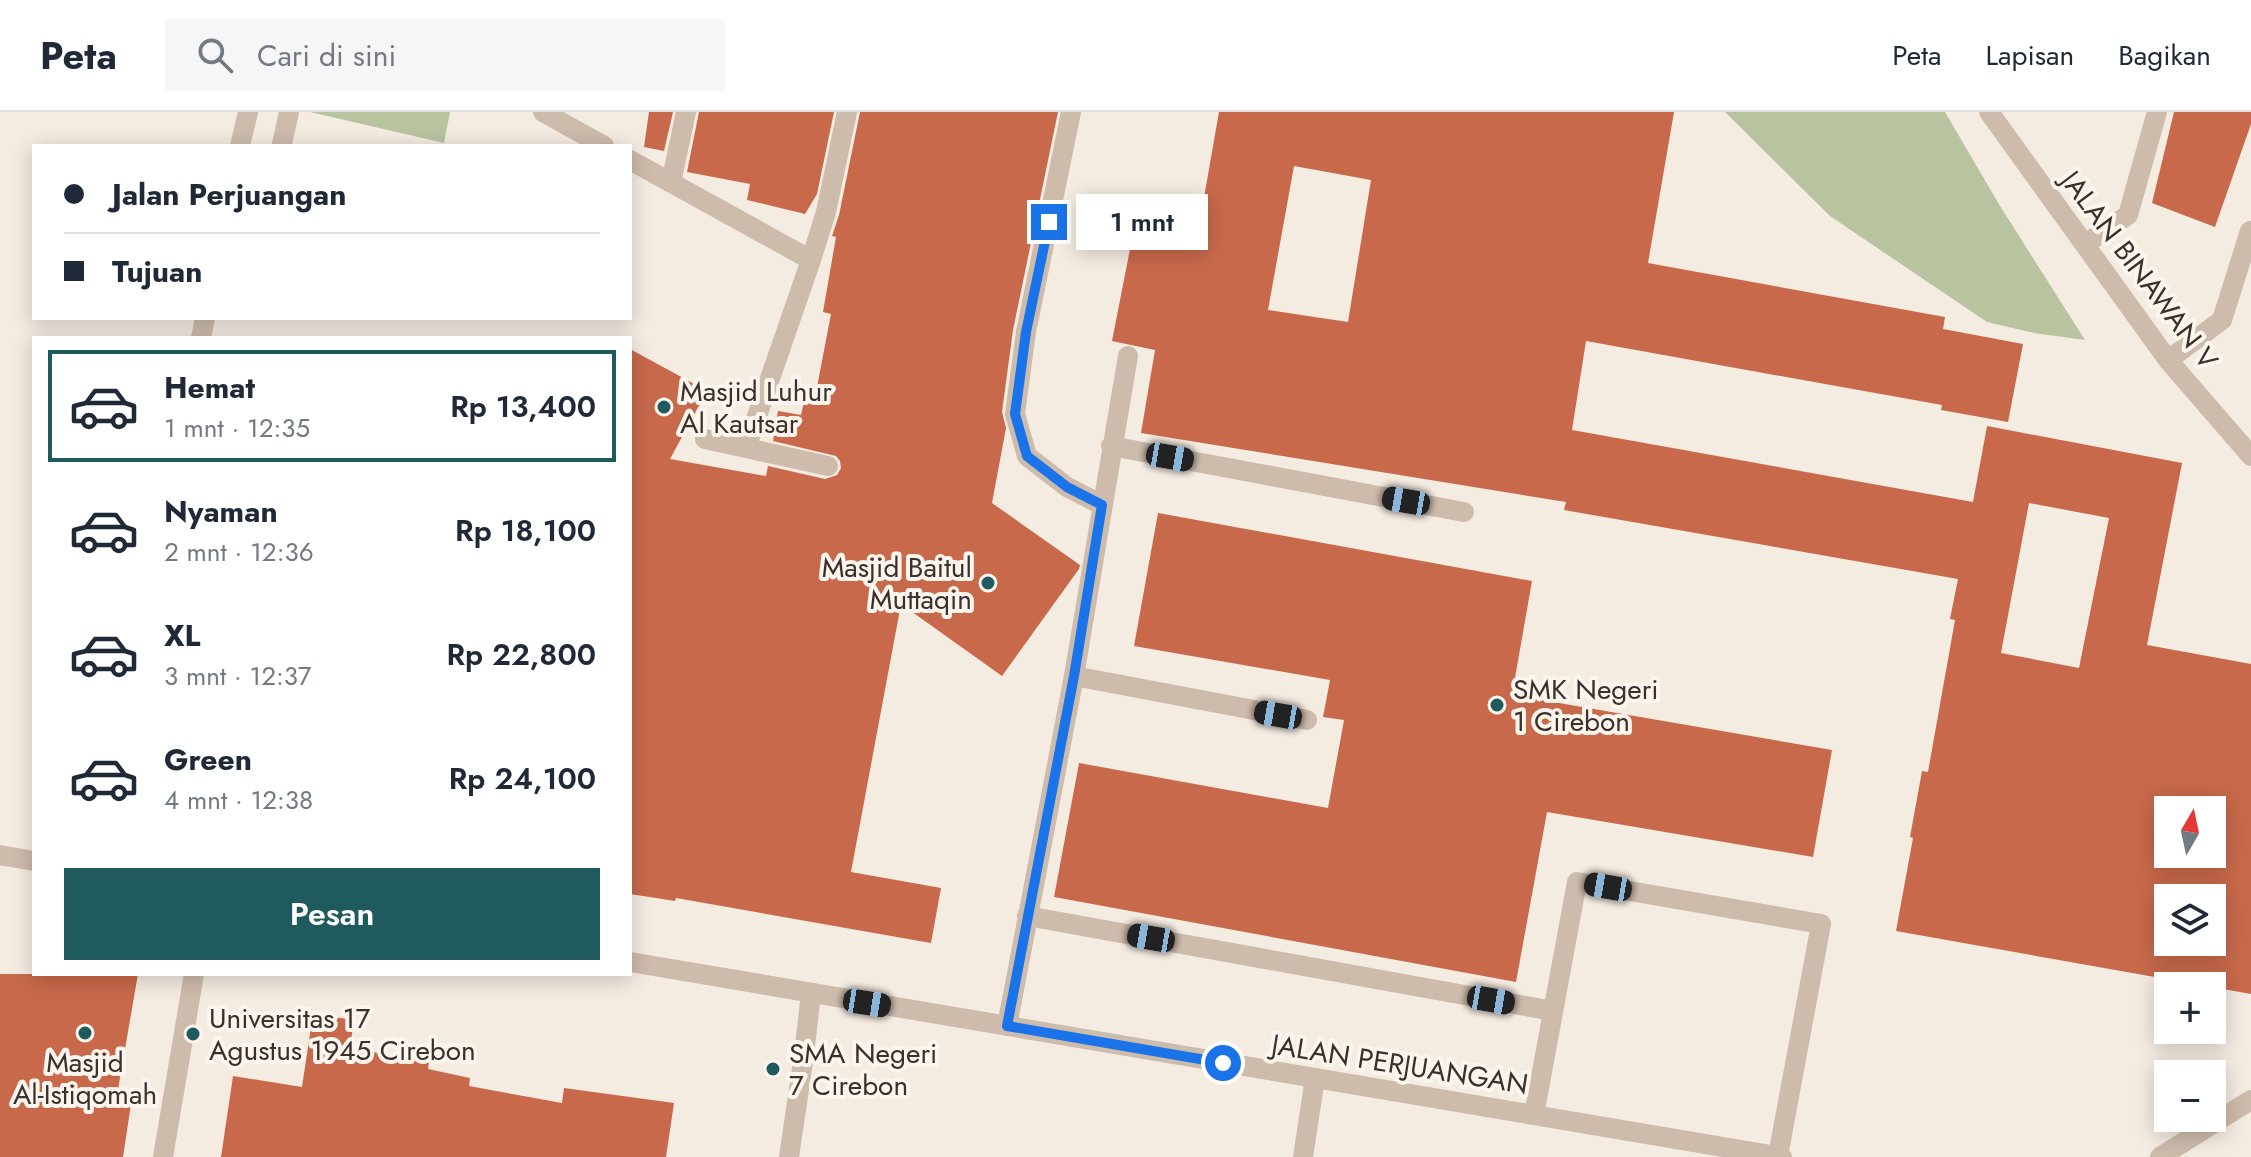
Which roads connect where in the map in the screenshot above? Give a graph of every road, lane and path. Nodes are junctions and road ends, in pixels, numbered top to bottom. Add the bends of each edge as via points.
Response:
1 (248, 112) edge
2 (289, 112) edge
3 (543, 112) edge
4 (686, 112) edge
5 (847, 112) edge
6 (1071, 112) edge
7 (1989, 112) edge
8 (2157, 112) edge
9 (574, 120) edge
10 (240, 144) edge
11 (282, 144) dead end
12 (602, 144) edge
13 (632, 161) edge
14 (671, 183) junction
15 (2250, 231) edge
16 (2085, 244) junction
17 (811, 260) junction
18 (1128, 356) dead end
19 (2168, 360) junction
20 (705, 439) dead end
21 (1111, 446) junction
22 (746, 448) junction
23 (2251, 456) edge
24 (828, 466) dead end
25 (1102, 505) junction
26 (1464, 512) dead end
27 (1074, 676) junction
28 (1307, 720) dead end
29 (0, 855) edge
30 (32, 861) edge
31 (1027, 916) junction
32 (632, 962) edge
33 (194, 976) edge
34 (811, 993) junction
35 (1553, 1011) junction
36 (1007, 1026) junction
37 (1315, 1078) junction
38 (2251, 1100) edge
39 (1534, 1115) junction
40 (2165, 1155) edge
41 (1774, 1156) edge
42 (163, 1157) edge
43 (789, 1157) edge
44 (1303, 1157) edge

1 - 10 street
2 - 11 street
3 - 9 street
4 - 14 street
5 - 17 street
6 - 25 street via 1026,332 1015,414 1027,456 1067,487
7 - 16 street, JALAN BINAWAN V
8 - 16 street via 2128,215
9 - 12 street
13 - 14 street
14 - 17 street
15 - 19 street via 2222,320
16 - 19 street, JALAN BINAWAN V
17 - 22 street
18 - 21 street
19 - 23 street, JALAN BINAWAN V
20 - 22 street
21 - 25 street
21 - 26 street
22 - 24 street
25 - 27 street
27 - 28 street
27 - 31 street
29 - 30 street
31 - 35 street
31 - 36 street
32 - 34 street, JALAN PERJUANGAN
33 - 42 street
34 - 36 street, JALAN PERJUANGAN
34 - 43 street
35 - 39 street
35 - 41 street via 1577,882 1821,924
36 - 37 street, JALAN PERJUANGAN
37 - 39 street, JALAN PERJUANGAN
37 - 44 street
38 - 40 street
39 - 41 street, JALAN PERJUANGAN

